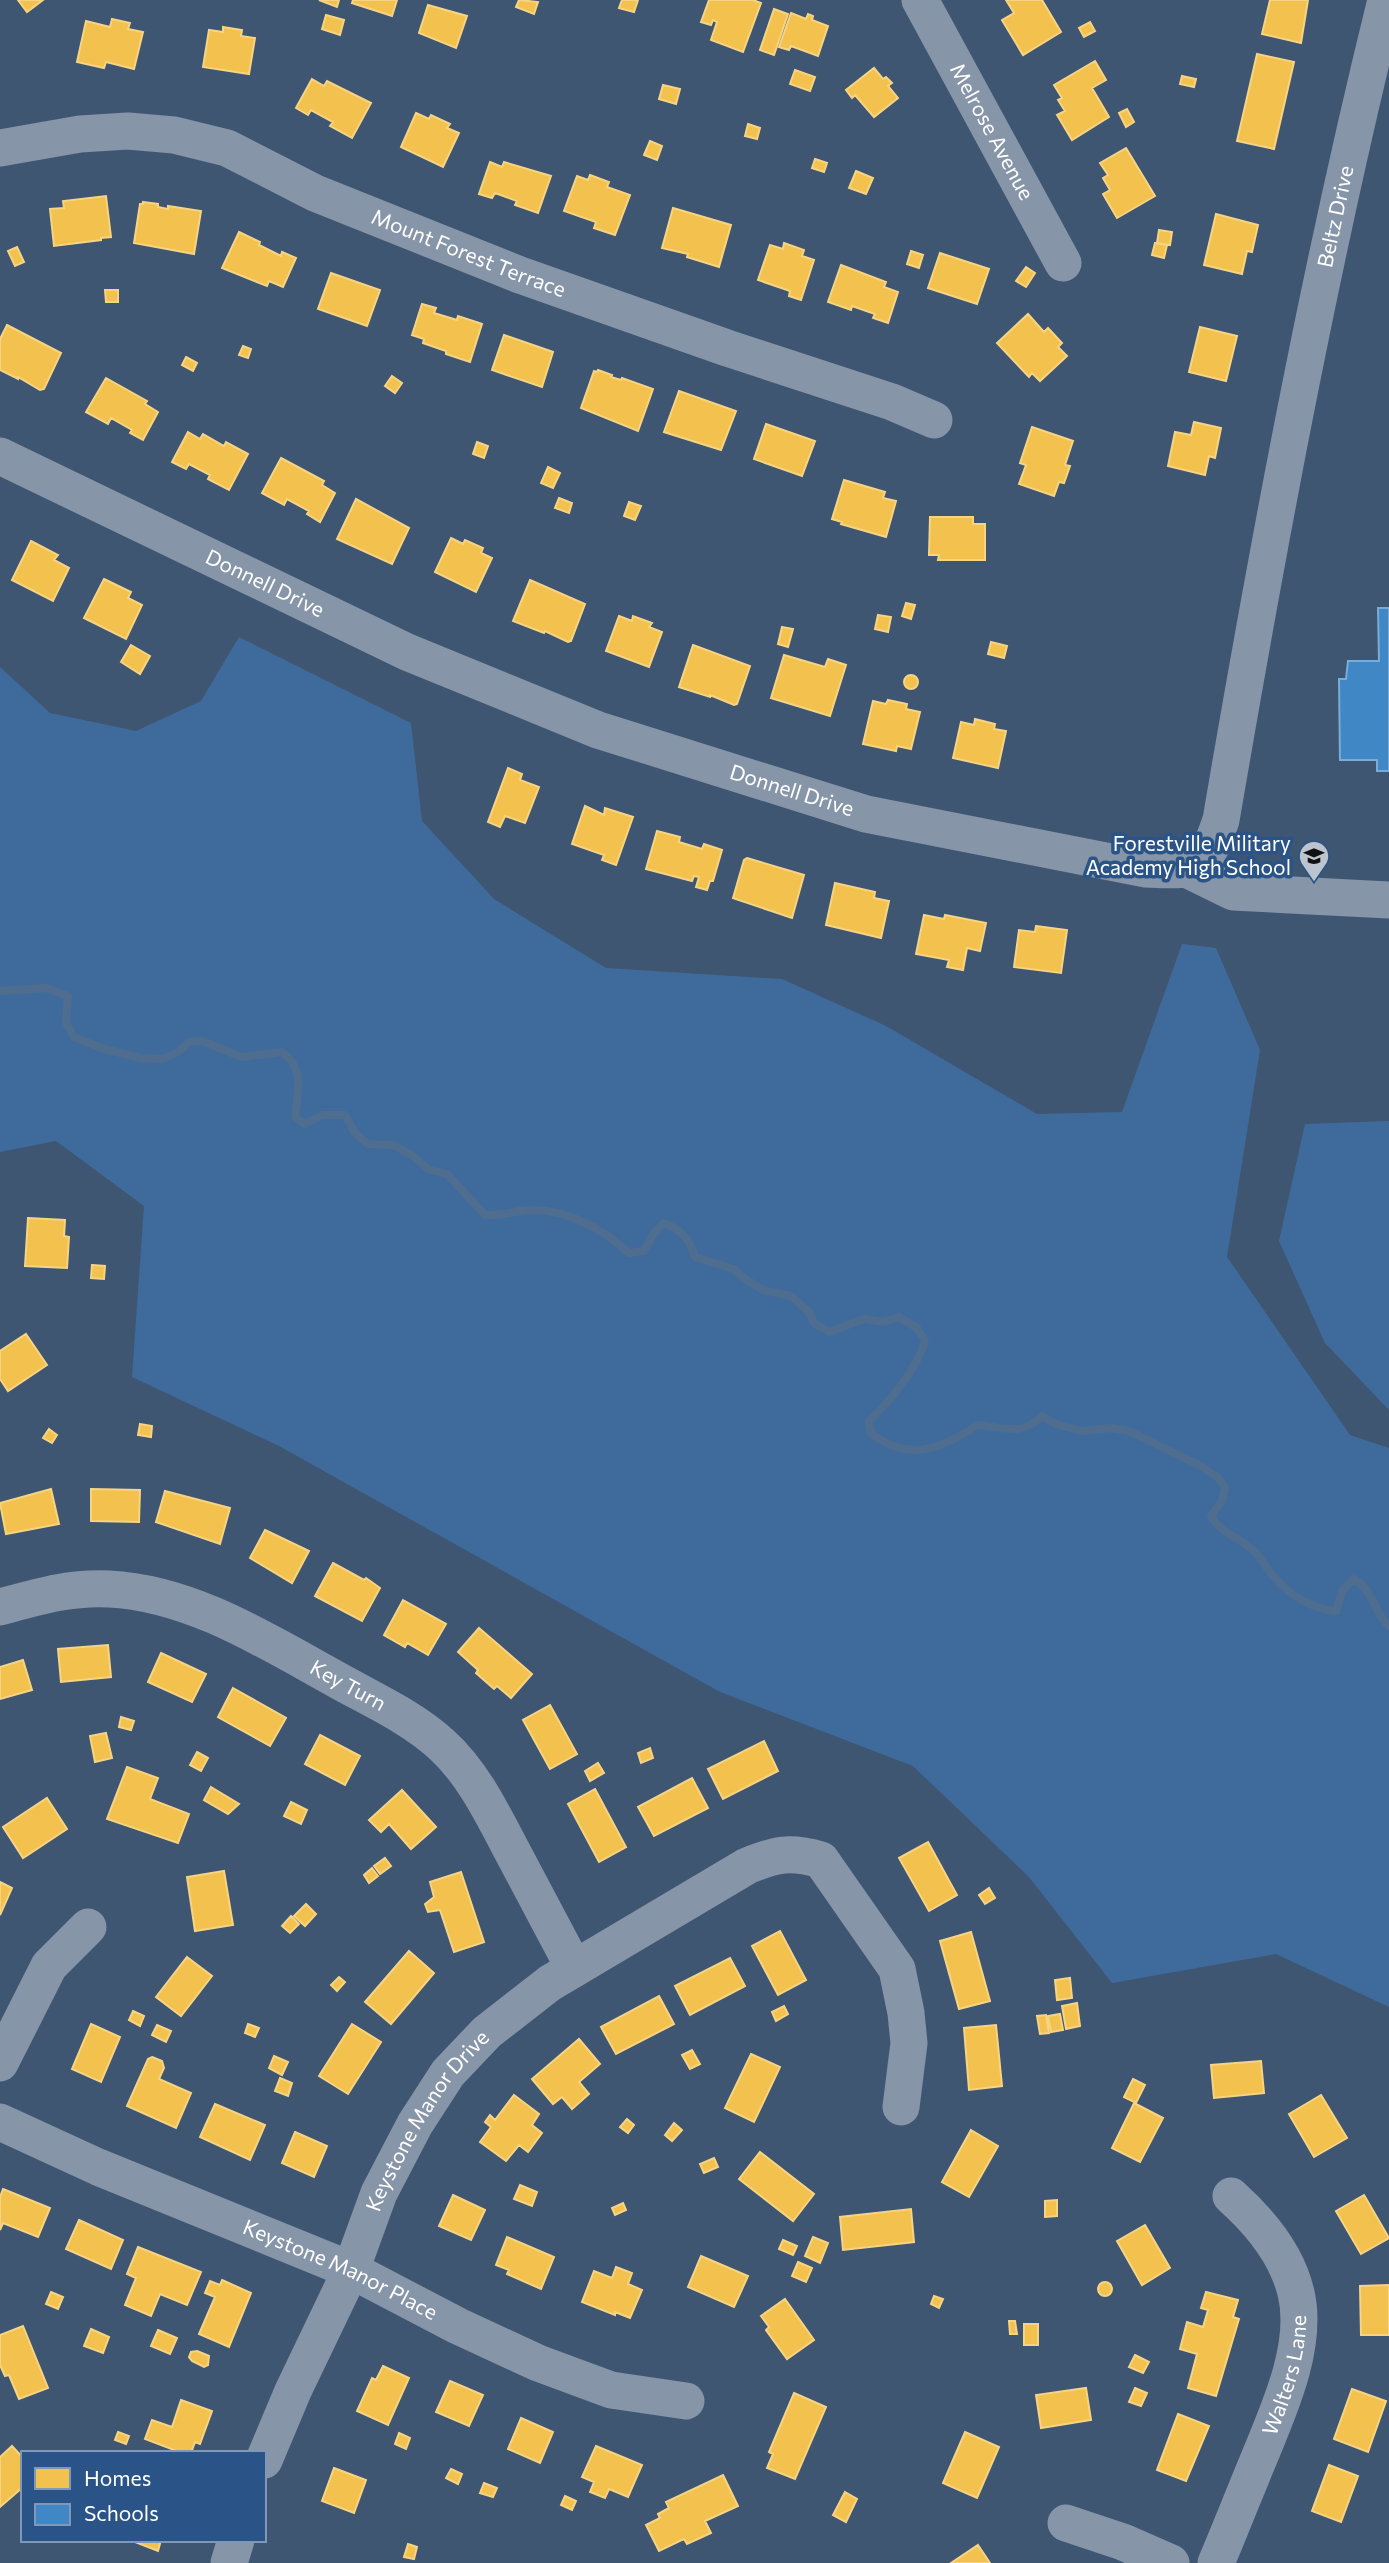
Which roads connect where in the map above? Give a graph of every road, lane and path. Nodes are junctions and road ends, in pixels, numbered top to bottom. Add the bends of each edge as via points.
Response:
1 (920, 0) edge
2 (1385, 0) edge
3 (2, 143) edge
4 (1063, 263) dead end
5 (934, 420) dead end
6 (0, 456) edge
7 (1188, 870) junction
8 (1389, 900) edge
9 (0, 1608) edge
10 (88, 1927) dead end
11 (574, 1968) junction
12 (0, 2063) edge
13 (901, 2107) dead end
14 (0, 2122) edge
15 (1231, 2196) dead end
16 (351, 2270) junction
17 (686, 2401) dead end
18 (266, 2455) edge
19 (1066, 2523) dead end
20 (235, 2542) edge
21 (229, 2563) edge
22 (1171, 2563) edge
23 (1216, 2563) edge

1 - 4 street, Melrose Avenue
2 - 7 street, Beltz Drive via 1290,433 1221,820 1212,848
3 - 5 street, Mount Forest Terrace via 128,131 174,135 227,148 315,193 520,275
6 - 7 street, Donnell Drive via 407,652 598,730 866,814 1146,869
7 - 8 street via 1233,892
9 - 11 street, Key Turn via 58,1590 148,1594 233,1625 379,1702 443,1746 467,1775 489,1807
10 - 12 street via 49,1966
11 - 13 street, Keystone Manor Drive via 769,1856 821,1860 897,1969 909,2043
11 - 16 street, Keystone Manor Drive via 526,1999 448,2073 379,2193
14 - 16 street, Keystone Manor Place
15 - 23 street, Walters Lane via 1251,2214 1286,2263 1300,2323 1280,2408
16 - 17 street, Keystone Manor Place via 458,2326 576,2378 611,2390
16 - 18 street, Keystone Manor Drive
19 - 22 street
20 - 21 street

